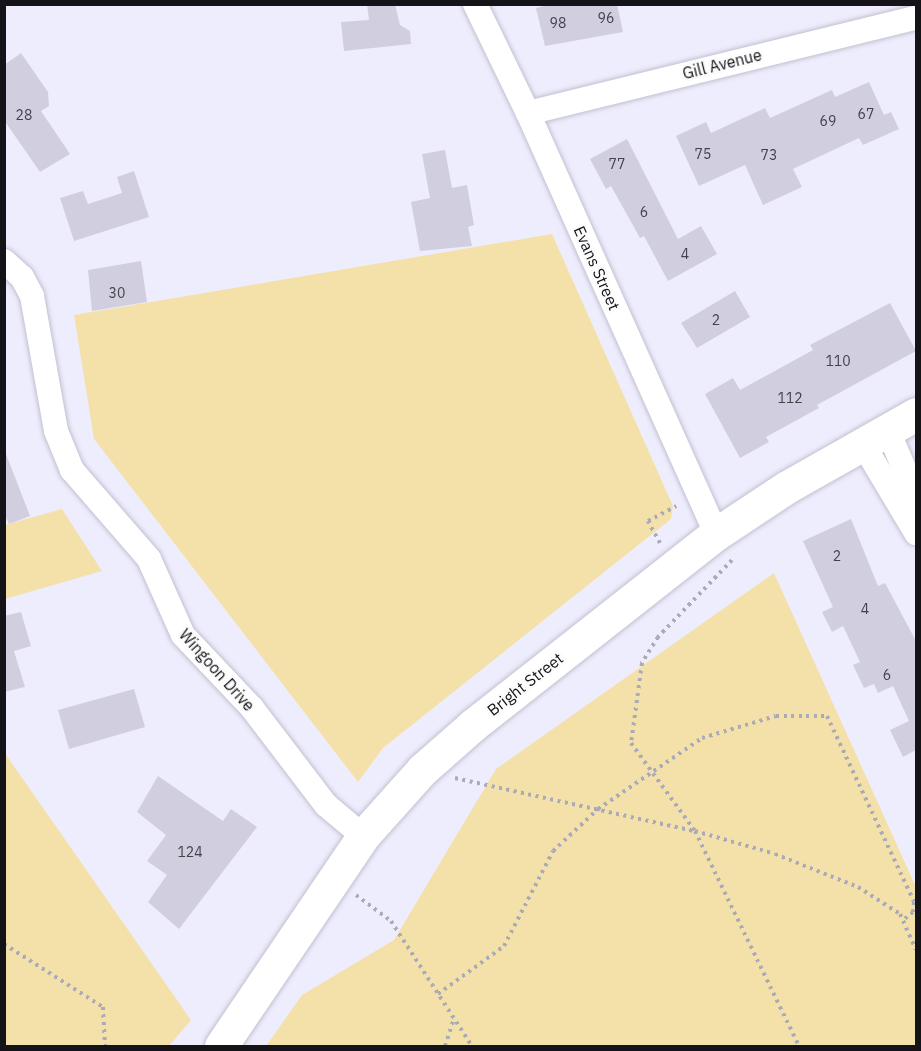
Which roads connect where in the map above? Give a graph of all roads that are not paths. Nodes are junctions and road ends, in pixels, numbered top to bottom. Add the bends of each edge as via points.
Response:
1 (475, 4) edge
2 (916, 18) edge
3 (528, 114) junction
4 (4, 261) edge
5 (916, 414) edge
6 (875, 438) junction
7 (916, 496) edge
8 (916, 533) edge
9 (726, 545) junction
10 (363, 836) junction
11 (221, 1047) edge

1 - 3 street, Evans Street
2 - 3 street, Gill Avenue via 543,107
3 - 9 street, Evans Street
4 - 10 street, Wingoon Drive via 22,277 32,296 57,431 72,470 149,559 183,635 252,708 326,805
5 - 6 street, Bright Street
6 - 7 street
6 - 8 street
6 - 9 street, Bright Street via 787,487
9 - 10 street, Bright Street via 472,725 422,770
10 - 11 street, Bright Street

